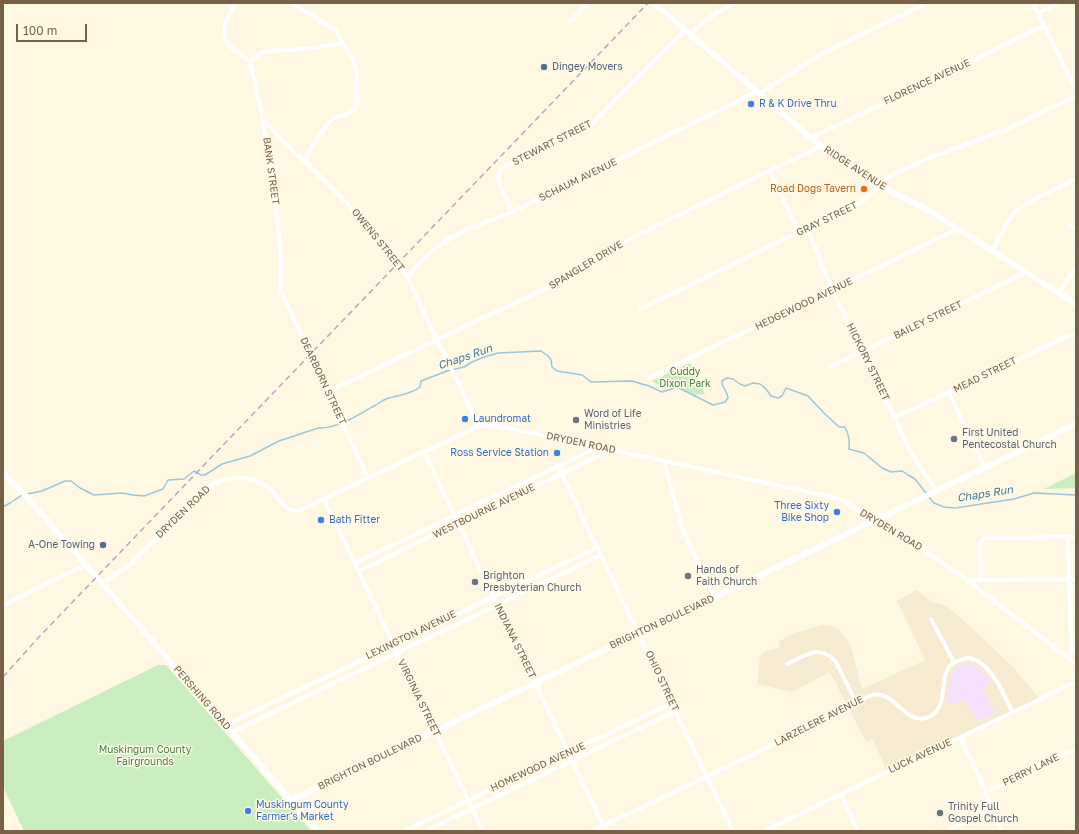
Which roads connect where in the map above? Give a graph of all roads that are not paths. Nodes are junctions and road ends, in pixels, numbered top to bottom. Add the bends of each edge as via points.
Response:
1 (235, 3) edge
2 (292, 3) edge
3 (588, 3) edge
4 (654, 3) edge
5 (736, 3) edge
6 (927, 3) edge
7 (1033, 3) edge
8 (1059, 3) edge
9 (1038, 13) junction
10 (569, 22) dead end
11 (1044, 26) junction
12 (685, 30) junction
13 (690, 34) junction
14 (344, 44) junction
15 (250, 61) junction
16 (1076, 90) edge
17 (757, 93) junction
18 (1076, 96) edge
19 (264, 123) junction
20 (811, 138) junction
21 (821, 146) junction
22 (305, 161) junction
23 (770, 171) junction
24 (1076, 179) edge
25 (878, 185) junction
26 (512, 212) junction
27 (1069, 225) dead end
28 (806, 229) junction
29 (958, 229) junction
30 (1076, 230) edge
31 (799, 232) junction
32 (992, 250) junction
33 (1076, 266) edge
34 (1026, 272) junction
35 (407, 277) junction
36 (280, 283) joint
37 (833, 290) junction
38 (1060, 293) junction
39 (1076, 304) edge
40 (640, 309) dead end
41 (1076, 332) edge
42 (437, 340) junction
43 (862, 351) junction
44 (830, 367) dead end
45 (649, 378) dead end
46 (327, 392) junction
47 (949, 393) junction
48 (894, 418) junction
49 (1076, 424) edge
50 (479, 426) junction
51 (595, 446) junction
52 (605, 448) junction
53 (424, 452) junction
54 (664, 461) junction
55 (558, 466) junction
56 (985, 468) junction
57 (562, 474) junction
58 (4, 476) edge
59 (368, 478) junction
60 (934, 493) junction
61 (324, 499) junction
62 (455, 515) junction
63 (875, 520) junction
64 (459, 524) junction
65 (1068, 537) junction
66 (1076, 537) edge
67 (598, 547) junction
68 (601, 555) junction
69 (355, 563) junction
70 (86, 565) junction
71 (359, 571) junction
72 (981, 579) junction
73 (1069, 579) junction
74 (1076, 579) edge
75 (967, 580) junction
76 (102, 583) junction
77 (493, 596) junction
78 (714, 597) junction
79 (3, 605) edge
80 (498, 605) junction
81 (931, 619) dead end
82 (639, 633) junction
83 (393, 644) junction
84 (398, 653) junction
85 (1069, 659) junction
86 (954, 662) junction
87 (787, 664) dead end
88 (1076, 664) edge
89 (1076, 682) edge
90 (535, 683) junction
91 (672, 703) junction
92 (857, 704) junction
93 (676, 711) junction
94 (1013, 713) junction
95 (226, 725) junction
96 (435, 730) junction
97 (232, 732) junction
98 (960, 737) junction
99 (1076, 748) edge
100 (568, 753) junction
101 (572, 760) junction
102 (707, 776) junction
103 (986, 792) junction
104 (841, 794) junction
105 (291, 800) junction
106 (469, 800) junction
107 (473, 808) junction
108 (992, 809) junction
109 (603, 826) junction
110 (318, 831) edge
111 (404, 831) edge
112 (425, 831) edge
113 (484, 831) edge
114 (592, 831) edge
115 (606, 831) edge
116 (733, 831) edge
117 (764, 831) edge
118 (858, 831) edge
119 (947, 831) edge
120 (1002, 831) edge

1 - 15 street via 226,20 224,34 228,44
2 - 14 street via 336,30
3 - 10 street
4 - 12 street, RIDGE AVENUE
5 - 13 street via 713,15
6 - 17 street, SCHAUM AVENUE via 819,55
7 - 9 street
8 - 9 street
9 - 11 street
11 - 16 street
11 - 20 street, FLORENCE AVENUE
12 - 13 street, RIDGE AVENUE
12 - 26 street, STEWART STREET via 591,125 501,169 498,179
13 - 17 street, RIDGE AVENUE
14 - 15 street via 267,51
14 - 22 street via 353,59 357,74 357,101 353,111 329,122 317,137
15 - 19 street, BANK STREET
17 - 20 street, RIDGE AVENUE
17 - 26 street, SCHAUM AVENUE
18 - 25 street, GRAY STREET via 1003,131 929,158 896,173
19 - 22 street, OWENS STREET
19 - 36 street, BANK STREET via 281,259
20 - 21 street, RIDGE AVENUE
21 - 23 street, SPANGLER DRIVE
21 - 25 street, RIDGE AVENUE
22 - 35 street, OWENS STREET via 355,211
23 - 31 street
23 - 42 street, SPANGLER DRIVE via 616,246 557,283
24 - 32 street via 1017,210
25 - 28 street, GRAY STREET via 862,202
25 - 29 street, RIDGE AVENUE via 921,206
26 - 35 street, SCHAUM AVENUE via 444,242
27 - 30 street
28 - 31 street, GRAY STREET
28 - 37 street, HICKORY STREET
29 - 32 street, RIDGE AVENUE
29 - 37 street, HEDGEWOOD AVENUE
31 - 40 street, GRAY STREET
32 - 34 street, RIDGE AVENUE
33 - 38 street
34 - 38 street, RIDGE AVENUE
34 - 43 street, BAILEY STREET
35 - 42 street, OWENS STREET
36 - 46 street, DEARBORN STREET via 281,291
37 - 43 street, HICKORY STREET
37 - 45 street, HEDGEWOOD AVENUE
38 - 39 street, RIDGE AVENUE
41 - 47 street, MEAD STREET
42 - 46 street, SPANGLER DRIVE
42 - 50 street, OWENS STREET
43 - 44 street, BAILEY STREET
43 - 48 street, HICKORY STREET
46 - 59 street, DEARBORN STREET
47 - 48 street, MEAD STREET
47 - 56 street
48 - 60 street, HICKORY STREET
49 - 56 street, BRIGHTON BOULEVARD
50 - 51 street, DRYDEN ROAD via 492,425
50 - 53 street, DRYDEN ROAD
51 - 52 street, DRYDEN ROAD
51 - 55 street, WESTBOURNE AVENUE via 590,451
52 - 54 street, DRYDEN ROAD
52 - 57 street, WESTBOURNE AVENUE via 603,454
53 - 59 street, DRYDEN ROAD
53 - 62 street, INDIANA STREET
54 - 63 street, DRYDEN ROAD via 836,498
54 - 78 street via 682,528
55 - 57 street, OHIO STREET
55 - 62 street, WESTBOURNE AVENUE
56 - 60 street, BRIGHTON BOULEVARD
57 - 64 street, WESTBOURNE AVENUE
57 - 67 street, OHIO STREET
58 - 70 street, PERSHING ROAD via 27,497
59 - 61 street, DRYDEN ROAD
60 - 63 street, BRIGHTON BOULEVARD
61 - 69 street, VIRGINIA STREET
61 - 76 street, DRYDEN ROAD via 298,511 291,511 268,488 257,481 236,478 218,481 204,490 131,564
62 - 64 street, INDIANA STREET
62 - 69 street, WESTBOURNE AVENUE
63 - 75 street, DRYDEN ROAD
63 - 78 street, BRIGHTON BOULEVARD
64 - 71 street, WESTBOURNE AVENUE
64 - 77 street, INDIANA STREET
65 - 66 street
65 - 72 street via 986,538 980,543
65 - 73 street
67 - 68 street, OHIO STREET
67 - 77 street, LEXINGTON AVENUE
68 - 80 street, LEXINGTON AVENUE
68 - 82 street, OHIO STREET
69 - 71 street, VIRGINIA STREET
70 - 76 street, PERSHING ROAD
70 - 79 street
71 - 83 street, VIRGINIA STREET
72 - 73 street
72 - 75 street
73 - 74 street
73 - 85 street via 1072,649
75 - 85 street, DRYDEN ROAD
76 - 95 street, PERSHING ROAD
77 - 80 street, INDIANA STREET
77 - 83 street, LEXINGTON AVENUE
78 - 82 street, BRIGHTON BOULEVARD
80 - 84 street, LEXINGTON AVENUE
80 - 90 street, INDIANA STREET
81 - 86 street
82 - 90 street, BRIGHTON BOULEVARD
82 - 91 street, OHIO STREET
83 - 84 street, VIRGINIA STREET
83 - 95 street, LEXINGTON AVENUE
84 - 96 street, VIRGINIA STREET
84 - 97 street, LEXINGTON AVENUE
85 - 88 street, DRYDEN ROAD
86 - 92 street, LARZELERE AVENUE via 945,678 941,704 931,716 918,719 912,717 890,698 877,694
86 - 94 street via 968,658 979,662 995,678
87 - 92 street via 815,652 826,653 836,662
89 - 94 street, LUCK AVENUE
90 - 96 street, BRIGHTON BOULEVARD
90 - 100 street, INDIANA STREET
91 - 93 street, OHIO STREET
91 - 100 street, HOMEWOOD AVENUE
92 - 102 street, LARZELERE AVENUE
93 - 101 street, HOMEWOOD AVENUE
93 - 102 street, OHIO STREET
94 - 98 street, LUCK AVENUE
95 - 97 street, PERSHING ROAD
96 - 105 street, BRIGHTON BOULEVARD
96 - 106 street, VIRGINIA STREET
97 - 105 street, PERSHING ROAD
98 - 103 street
98 - 104 street, LUCK AVENUE
99 - 103 street, PERRY LANE
100 - 101 street, INDIANA STREET
100 - 106 street, HOMEWOOD AVENUE
101 - 107 street, HOMEWOOD AVENUE
101 - 109 street, INDIANA STREET
102 - 109 street, LARZELERE AVENUE
102 - 116 street, OHIO STREET
103 - 108 street
104 - 117 street, LUCK AVENUE
104 - 118 street
105 - 110 street, PERSHING ROAD
106 - 107 street, VIRGINIA STREET
106 - 111 street, HOMEWOOD AVENUE
107 - 112 street, HOMEWOOD AVENUE
107 - 113 street, VIRGINIA STREET
108 - 119 street
108 - 120 street
109 - 114 street, LARZELERE AVENUE
109 - 115 street, INDIANA STREET

